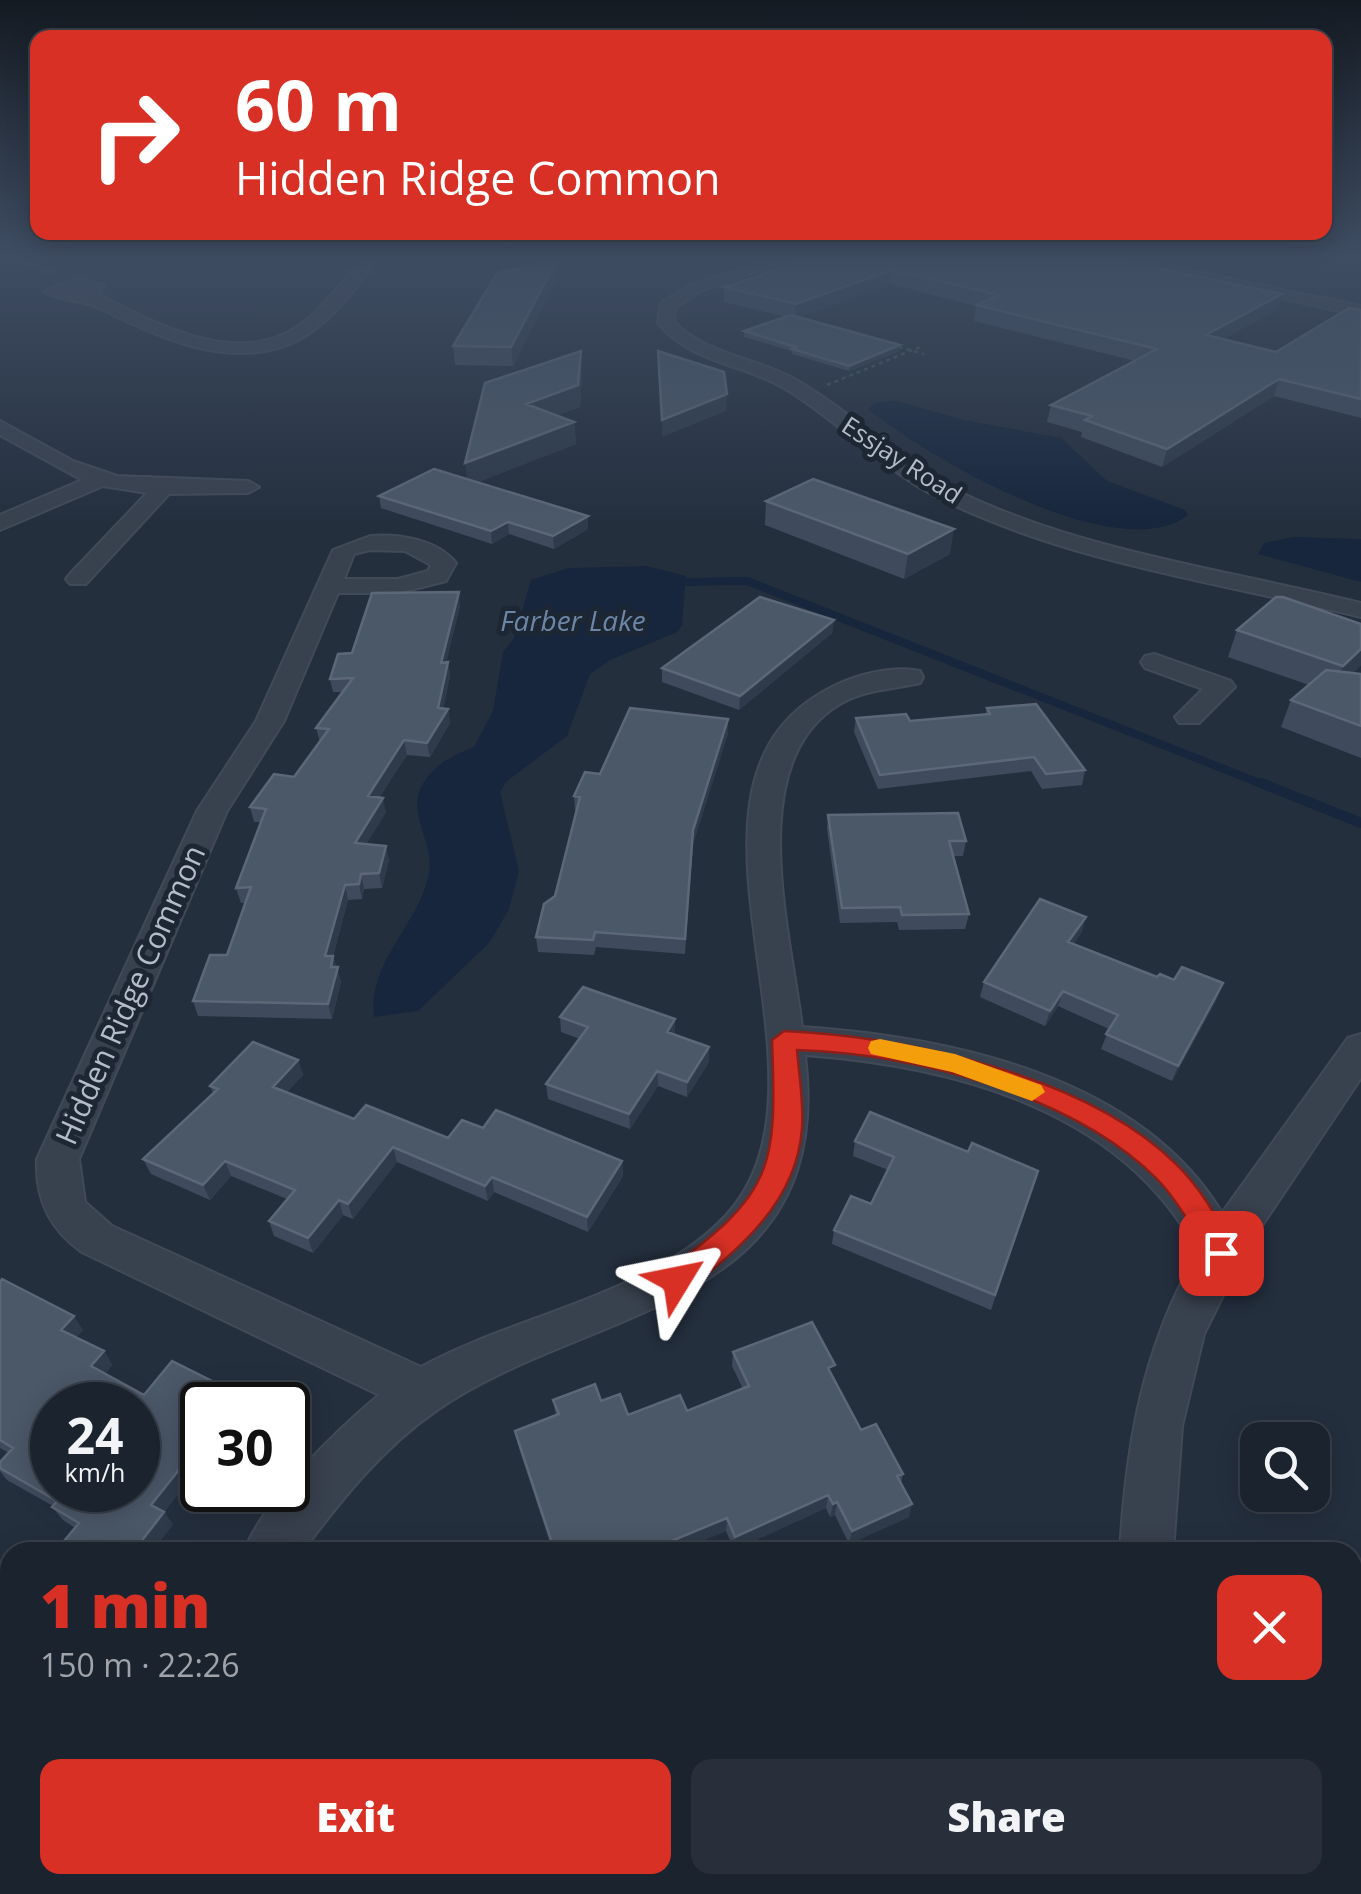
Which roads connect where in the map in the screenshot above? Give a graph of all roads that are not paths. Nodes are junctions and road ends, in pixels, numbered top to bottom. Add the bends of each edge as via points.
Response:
1 (698, 346) edge
2 (0, 427) edge
3 (101, 479) junction
4 (248, 486) dead end
5 (164, 488) junction
6 (0, 523) edge
7 (78, 579) dead end
8 (329, 586) dead end
9 (1361, 610) edge
10 (1154, 662) dead end
11 (910, 678) dead end
12 (1189, 717) dead end
13 (784, 1040) junction
14 (1361, 1048) edge
15 (1221, 1253) junction
16 (422, 1392) junction
17 (278, 1542) edge
18 (1147, 1542) edge

1 - 9 street, Essjay Road via 793,386 949,495 1076,542
2 - 3 street
3 - 5 street
3 - 6 street
4 - 5 street
5 - 7 street
8 - 16 street, Hidden Ridge Common via 270,721 223,790 122,1008 58,1159 56,1183 63,1208 96,1239
10 - 12 street via 1222,687
11 - 13 street via 867,682 826,698 773,763 762,823
13 - 15 street via 879,1048 955,1064 1088,1114 1167,1172
13 - 16 street via 789,1129 780,1165 734,1238 658,1290 480,1358
14 - 15 street
15 - 18 street via 1170,1370 1154,1443
16 - 17 street via 321,1484

